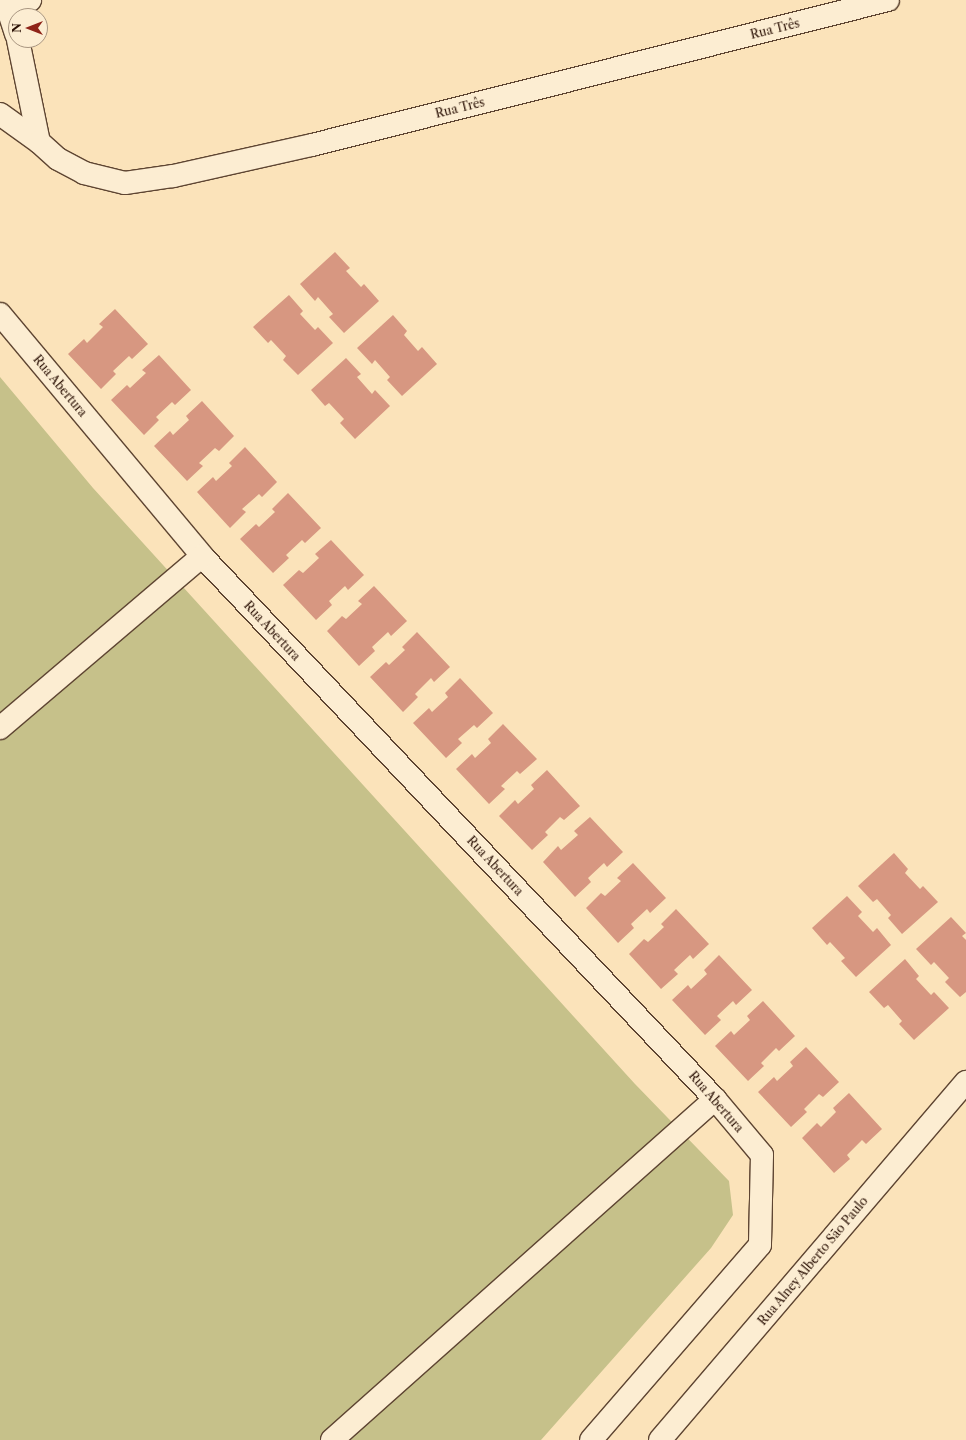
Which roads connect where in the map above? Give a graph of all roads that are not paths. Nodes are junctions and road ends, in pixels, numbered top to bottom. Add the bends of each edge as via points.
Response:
1 (30, 0) edge
2 (888, 0) edge
3 (4, 4) edge
4 (8, 14) edge
5 (20, 48) edge
6 (0, 114) edge
7 (39, 142) junction
8 (0, 314) edge
9 (202, 556) junction
10 (0, 728) edge
11 (966, 1082) edge
12 (715, 1099) junction
13 (332, 1440) edge
14 (591, 1440) edge
15 (660, 1440) edge

1 - 3 street
2 - 7 street, Rua Três via 312,145 173,176 125,183 84,173 58,160
3 - 4 street
5 - 7 street
6 - 7 street, Rua Três
8 - 9 street, Rua Abertura
9 - 10 street
9 - 12 street, Rua Abertura
11 - 15 street, Rua Alney Alberto São Paulo
12 - 13 street
12 - 14 street, Rua Abertura via 762,1156 760,1245

